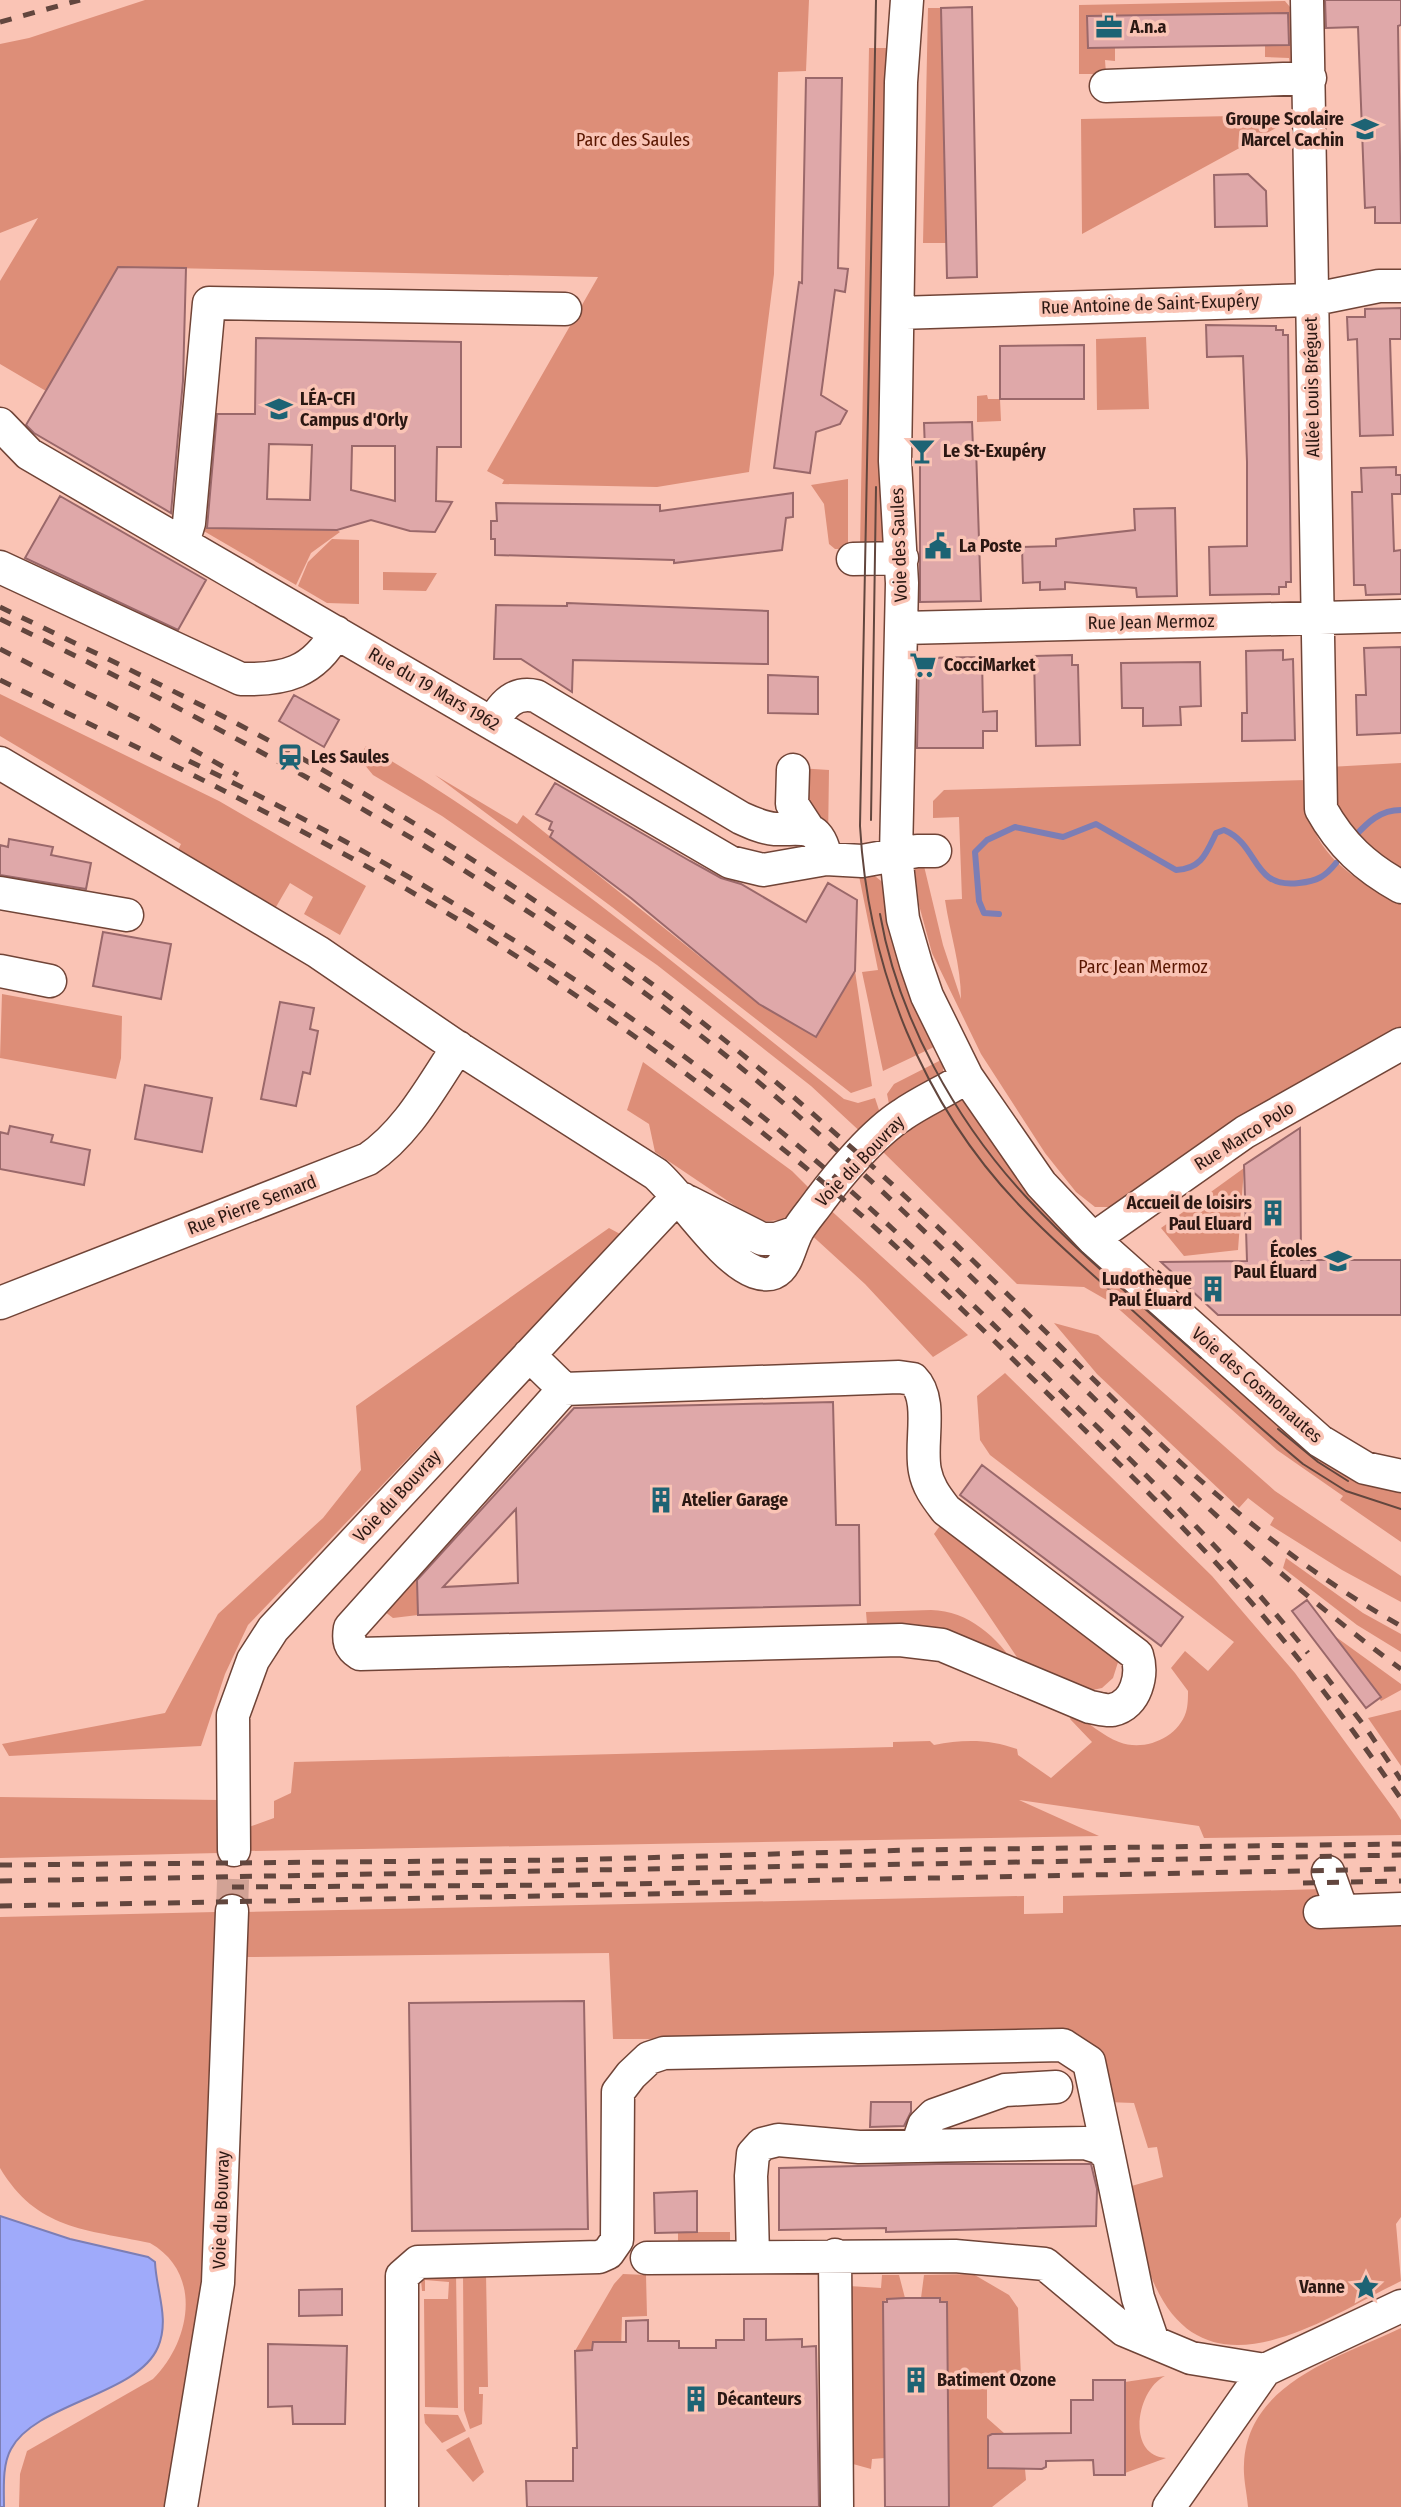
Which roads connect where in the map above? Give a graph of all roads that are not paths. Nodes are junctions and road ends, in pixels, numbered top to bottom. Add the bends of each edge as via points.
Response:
1 (907, 0) edge
2 (1307, 0) edge
3 (1310, 78) junction
4 (1106, 86) dead end
5 (1401, 286) edge
6 (1310, 300) junction
7 (565, 309) dead end
8 (898, 313) junction
9 (0, 424) edge
10 (183, 543) junction
11 (902, 558) junction
12 (853, 559) dead end
13 (0, 567) edge
14 (1401, 616) edge
15 (1315, 618) junction
16 (902, 628) junction
17 (336, 632) junction
18 (493, 723) junction
19 (0, 763) edge
20 (793, 770) dead end
21 (809, 830) junction
22 (935, 851) dead end
23 (896, 855) junction
24 (826, 859) junction
25 (1401, 887) edge
26 (0, 892) edge
27 (127, 915) dead end
28 (0, 971) edge
29 (50, 981) dead end
30 (1401, 1044) edge
31 (458, 1047) junction
32 (967, 1077) junction
33 (683, 1199) junction
34 (1093, 1239) junction
35 (0, 1303) edge
36 (529, 1355) junction
37 (564, 1389) junction
38 (1400, 1476) edge
39 (234, 1850) tunnel mouth
40 (1328, 1872) dead end
41 (1401, 1909) edge
42 (232, 1910) tunnel mouth
43 (1056, 2087) dead end
44 (917, 2146) junction
45 (1109, 2157) junction
46 (835, 2255) junction
47 (753, 2257) junction
48 (647, 2258) dead end
49 (1401, 2306) edge
50 (1153, 2342) junction
51 (1265, 2370) junction
52 (181, 2507) edge
53 (402, 2507) edge
54 (837, 2507) edge
55 (1170, 2507) edge

1 - 8 street, Voie des Saules via 901,82
2 - 3 street, Allée Louis Bréguet
3 - 4 street
3 - 6 street, Allée Louis Bréguet
5 - 6 street, Rue Antoine de Saint-Exupéry
6 - 8 street, Rue Antoine de Saint-Exupéry
6 - 15 street, Allée Louis Bréguet
7 - 10 street via 209,303 189,523
8 - 11 street, Voie des Saules via 895,461
9 - 10 street, Rue du 19 Mars 1962 via 29,454
10 - 17 street, Rue du 19 Mars 1962
11 - 12 street
11 - 16 street, Voie des Saules
13 - 17 street via 241,679 286,677 318,658
14 - 15 street, Rue Jean Mermoz
15 - 16 street, Rue Jean Mermoz
15 - 25 street, Allée Louis Bréguet via 1321,809 1334,834 1360,862
16 - 23 street, Voie des Saules
17 - 18 street, Rue du 19 Mars 1962
18 - 21 street via 513,698 536,696 741,818 765,827
18 - 24 street, Rue du 19 Mars 1962 via 730,862 763,870
19 - 31 street via 318,952
20 - 21 street via 792,804
21 - 24 street via 822,843
22 - 23 street, Rue du 19 Mars 1962
23 - 24 street, Rue du 19 Mars 1962 via 862,861
23 - 32 street, Voie des Saules via 903,919 916,964
26 - 27 street
28 - 29 street
30 - 34 street, Rue Marco Polo via 1245,1132
31 - 33 street via 648,1168
31 - 35 street, Rue Pierre Semard via 405,1127 389,1146 368,1160
32 - 33 street, Voie du Bouvray via 890,1124 822,1196 796,1232 762,1239
32 - 34 street, Voie des Cosmonautes via 1034,1175
33 - 36 street, Voie du Bouvray via 666,1209
34 - 38 street, Voie des Cosmonautes via 1320,1441 1365,1468
36 - 37 street
36 - 39 street, Voie du Bouvray via 273,1629 253,1660 233,1715
37 - 37 street via 913,1379 922,1393 924,1471 932,1493 946,1510 1137,1655 1141,1668 1137,1685 1126,1703 1110,1710 942,1645 900,1640 355,1651 349,1641 350,1628
40 - 41 street via 1331,1912
42 - 52 street, Voie du Bouvray via 218,2283
43 - 44 street via 1005,2090 934,2115 924,2125
44 - 45 street via 1085,2143 1101,2148
44 - 47 street via 859,2147 778,2140 762,2144 753,2154 751,2176
45 - 50 street via 1138,2298
45 - 53 street via 1089,2062 1063,2045 664,2053 649,2058 618,2092 620,2215 617,2240 608,2253 599,2258 418,2262 402,2276
46 - 47 street
46 - 50 street via 954,2256 1045,2264 1124,2330
46 - 54 street
47 - 48 street
49 - 51 street
50 - 51 street via 1191,2358
51 - 55 street

